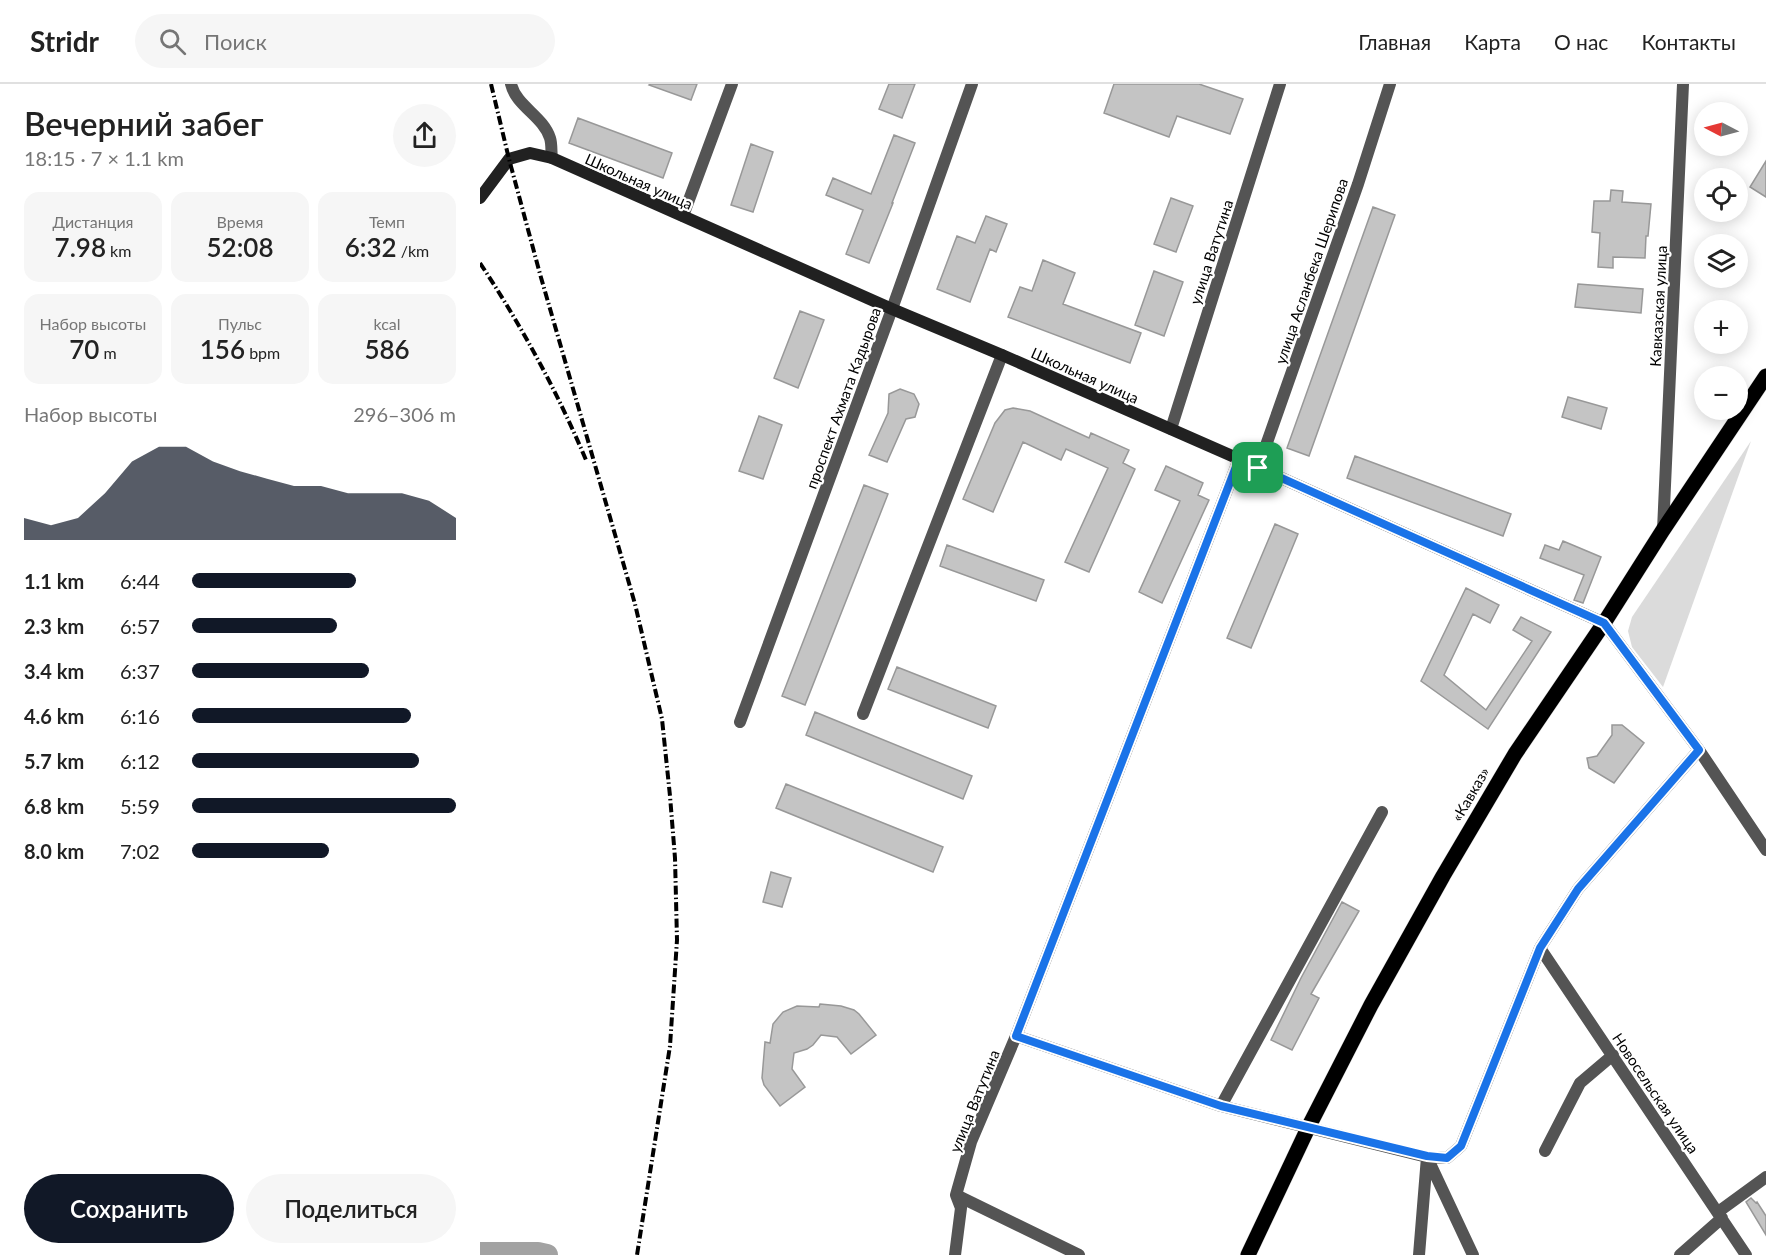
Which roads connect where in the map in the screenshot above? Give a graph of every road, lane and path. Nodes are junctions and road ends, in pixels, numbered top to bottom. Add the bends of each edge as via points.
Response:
1 (511, 84) edge
2 (732, 84) edge
3 (972, 84) edge
4 (1280, 84) edge
5 (1390, 84) edge
6 (1683, 84) edge
7 (552, 158) junction
8 (480, 198) edge
9 (683, 216) junction
10 (892, 309) junction
11 (1002, 355) junction
12 (1766, 376) edge
13 (1171, 429) junction
14 (1239, 459) junction
15 (1258, 468) junction
16 (1663, 530) junction
17 (1604, 623) junction
18 (863, 714) dead end
19 (740, 722) dead end
20 (1699, 750) junction
21 (1382, 812) dead end
22 (1766, 850) edge
23 (1540, 948) junction
24 (1016, 1036) junction
25 (1613, 1055) junction
26 (1221, 1106) junction
27 (1309, 1126) junction
28 (1545, 1151) dead end
29 (1427, 1156) junction
30 (1766, 1177) edge
31 (956, 1195) junction
32 (1720, 1215) junction
33 (955, 1255) edge
34 (1079, 1255) edge
35 (1248, 1255) edge
36 (1419, 1255) edge
37 (1473, 1255) edge
38 (1680, 1255) edge
39 (1746, 1255) edge

1 - 7 street via 513,93 546,130
2 - 9 street
3 - 10 street, проспект Ахмата Кадырова
4 - 13 street, улица Ватутина
5 - 15 street, улица Асланбека Шерипова
6 - 16 street, Кавказская улица
7 - 8 street, Школьная улица via 530,153 509,159
7 - 9 street, Школьная улица
9 - 10 street, Школьная улица
10 - 11 street, Школьная улица
10 - 19 street, проспект Ахмата Кадырова
11 - 13 street, Школьная улица
11 - 18 street
12 - 16 main road, «Кавказ»
13 - 14 street, Школьная улица
14 - 15 street, Школьная улица
14 - 24 street, улица Ватутина
15 - 17 street, Школьная улица
16 - 17 main road, «Кавказ»
17 - 20 street
17 - 27 main road, «Кавказ» via 1515,753 1371,1005
20 - 22 street
20 - 23 street via 1578,889
21 - 26 street
23 - 25 street, Новосельская улица
23 - 29 street via 1461,1146 1447,1158
24 - 26 street
24 - 31 street, улица Ватутина via 971,1142
25 - 28 street via 1580,1083
25 - 32 street, Новосельская улица
26 - 27 street
27 - 29 street
27 - 35 main road, «Кавказ»
29 - 36 street
29 - 37 street
30 - 32 street
31 - 33 street, улица Ватутина via 961,1208
31 - 34 street
32 - 38 street
32 - 39 street, Новосельская улица

